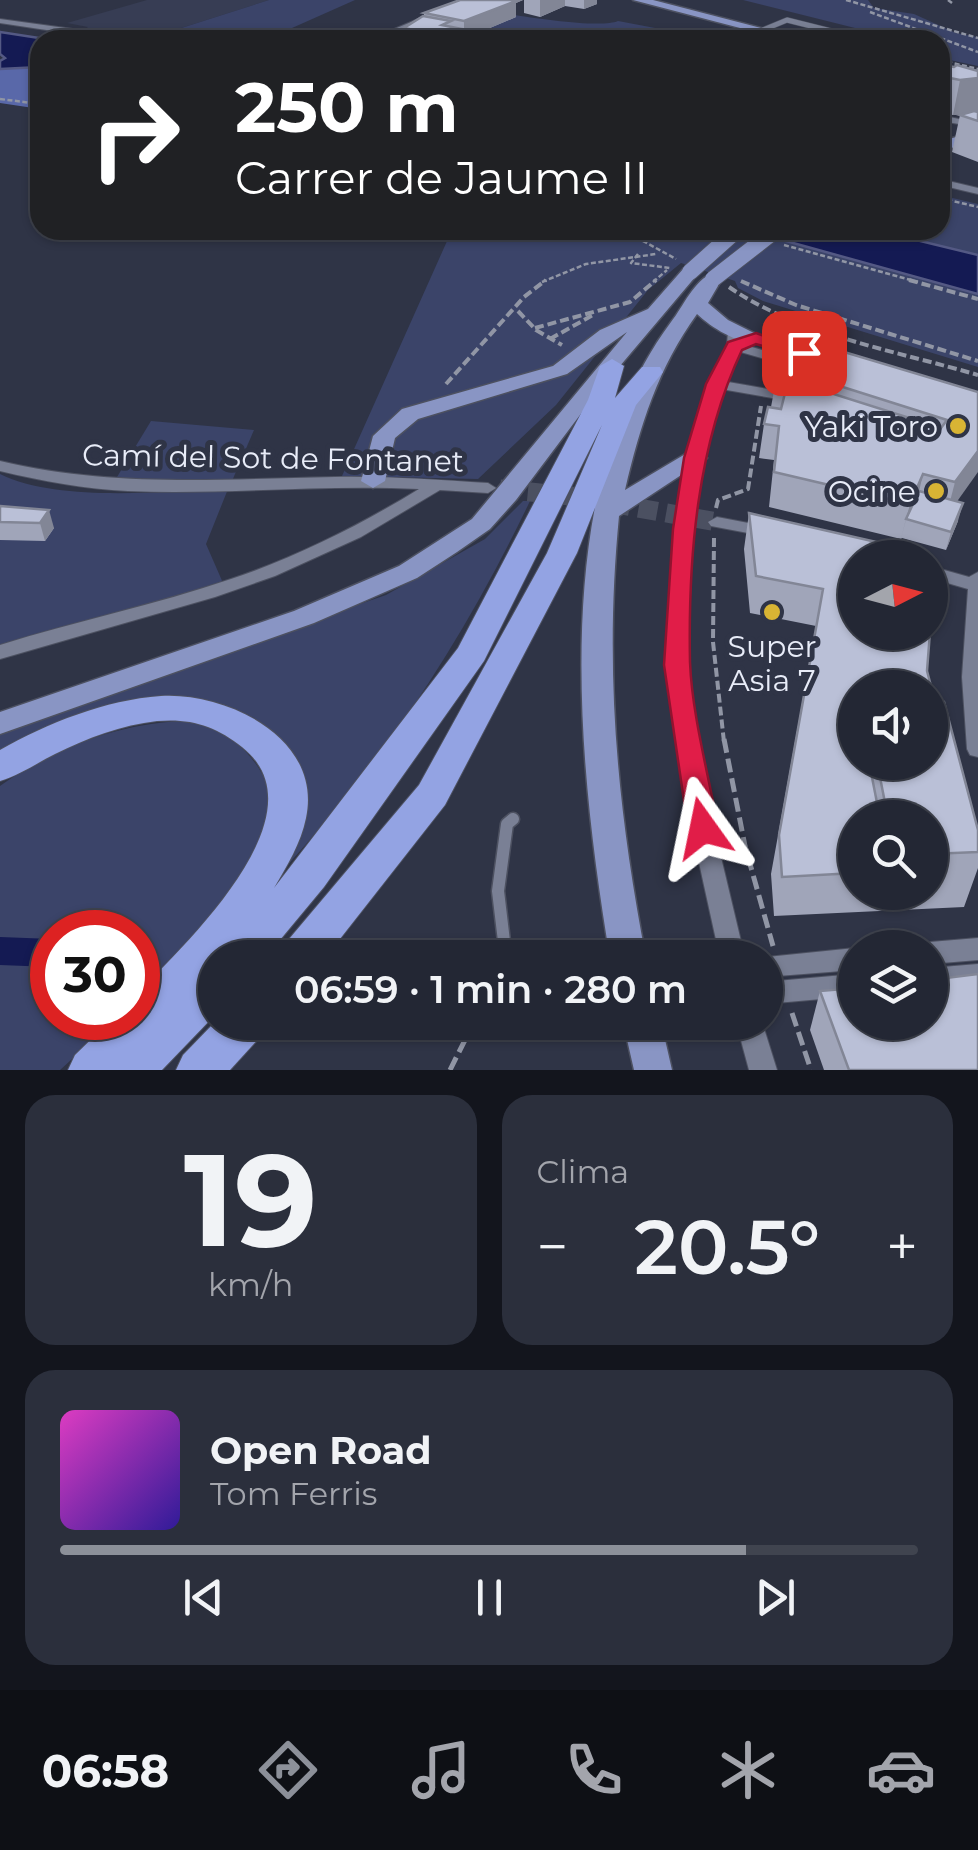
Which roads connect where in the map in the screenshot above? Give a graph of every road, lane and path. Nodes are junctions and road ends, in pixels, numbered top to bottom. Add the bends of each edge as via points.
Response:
1 (623, 0) edge
2 (846, 0) edge
3 (647, 1) edge
4 (862, 8) junction
5 (439, 14) edge
6 (0, 22) edge
7 (59, 30) edge
8 (398, 30) edge
9 (726, 30) edge
10 (751, 30) edge
11 (763, 30) edge
12 (826, 30) edge
13 (920, 30) edge
14 (941, 30) edge
15 (950, 33) edge
16 (978, 38) edge
17 (950, 41) edge
18 (978, 52) edge
19 (950, 62) edge
20 (978, 69) edge
21 (0, 98) edge
22 (30, 102) edge
23 (950, 121) edge
24 (977, 128) edge
25 (950, 135) edge
26 (950, 143) edge
27 (950, 184) edge
28 (978, 188) edge
29 (950, 201) edge
30 (978, 208) edge
31 (639, 240) edge
32 (721, 240) edge
33 (767, 240) edge
34 (789, 240) edge
35 (638, 253) junction
36 (661, 254) junction
37 (679, 266) junction
38 (724, 279) junction
39 (695, 299) junction
40 (978, 299) edge
41 (517, 310) junction
42 (594, 314) junction
43 (650, 314) junction
44 (534, 328) junction
45 (844, 334) junction
46 (735, 338) junction
47 (756, 338) joint
48 (550, 340) junction
49 (826, 353) joint
50 (599, 359) junction
51 (978, 361) edge
52 (651, 372) junction
53 (978, 375) edge
54 (716, 384) junction
55 (762, 404) dead end
56 (428, 406) junction
57 (695, 458) junction
58 (0, 466) edge
59 (373, 482) junction
60 (438, 485) junction
61 (488, 488) tunnel mouth
62 (608, 513) junction
63 (716, 521) junction
64 (784, 535) edge
65 (948, 575) edge
66 (977, 581) edge
67 (0, 652) edge
68 (0, 723) edge
69 (978, 749) edge
70 (0, 767) edge
71 (513, 819) dead end
72 (254, 940) edge
73 (314, 940) edge
74 (501, 940) edge
75 (625, 940) edge
76 (729, 940) edge
77 (767, 940) edge
78 (978, 949) edge
79 (948, 951) edge
80 (978, 960) edge
81 (948, 962) edge
82 (838, 963) edge
83 (838, 972) edge
84 (978, 975) edge
85 (783, 977) edge
86 (783, 977) edge
87 (948, 978) edge
88 (783, 979) edge
89 (838, 983) edge
90 (783, 994) edge
91 (198, 1002) edge
92 (228, 1040) edge
93 (465, 1040) edge
94 (646, 1040) edge
95 (754, 1040) edge
96 (91, 1070) edge
97 (131, 1070) edge
98 (199, 1070) edge
99 (450, 1070) edge
100 (653, 1070) edge
101 (763, 1070) edge
102 (811, 1070) edge

1 - 9 main road
2 - 4 path
3 - 10 main road
4 - 13 path
4 - 14 path
5 - 8 street
6 - 7 street
11 - 12 lane via 787,20
15 - 16 path
17 - 18 path
19 - 20 path
21 - 22 path
23 - 24 street
24 - 25 main road
24 - 26 main road
27 - 28 street
29 - 30 path
31 - 36 path
32 - 37 main road, bridge
33 - 38 main road, bridge
34 - 40 path
35 - 36 path
35 - 37 path via 631,263
35 - 41 path via 573,268 534,288
36 - 37 path
37 - 42 path via 630,302
37 - 43 main road
38 - 39 main road
38 - 45 path via 756,304
38 - 51 path
39 - 46 main road
39 - 52 main road
41 - 44 path
41 - 56 path
42 - 44 path
42 - 48 path
43 - 50 main road
43 - 50 main road via 622,325
44 - 48 path
45 - 49 path
45 - 53 path
46 - 47 main road
46 - 54 street
46 - 54 lane via 783,360 773,394
47 - 49 street
48 - 50 path
50 - 56 main road
50 - 68 main road via 584,394 534,465 481,524 408,572 304,617
50 - 72 highway via 601,400 472,652 310,875
52 - 62 main road
52 - 73 highway via 624,403 562,553 432,795
54 - 57 street
55 - 63 path via 748,489 718,500
56 - 59 main road via 384,436
57 - 62 main road
57 - 76 street via 677,665 694,790
58 - 59 street, Camí del Sot de Fontanet via 55,482 134,487
59 - 60 street, Camí del Sot de Fontanet
60 - 61 street, Camí del Sot de Fontanet
60 - 67 street via 350,537 258,576
62 - 75 main road via 597,574 596,697
63 - 64 street
63 - 77 path via 714,677 738,828
65 - 66 street
66 - 69 street via 972,677
70 - 96 highway via 75,730 185,709 239,726 268,748 284,775 288,816 260,873 210,942
71 - 74 lane via 497,870
78 - 79 street
80 - 81 street
82 - 85 street
83 - 86 street
84 - 87 street
88 - 89 street
90 - 102 path
91 - 97 highway
92 - 98 highway
93 - 99 path
94 - 100 main road
95 - 101 street

